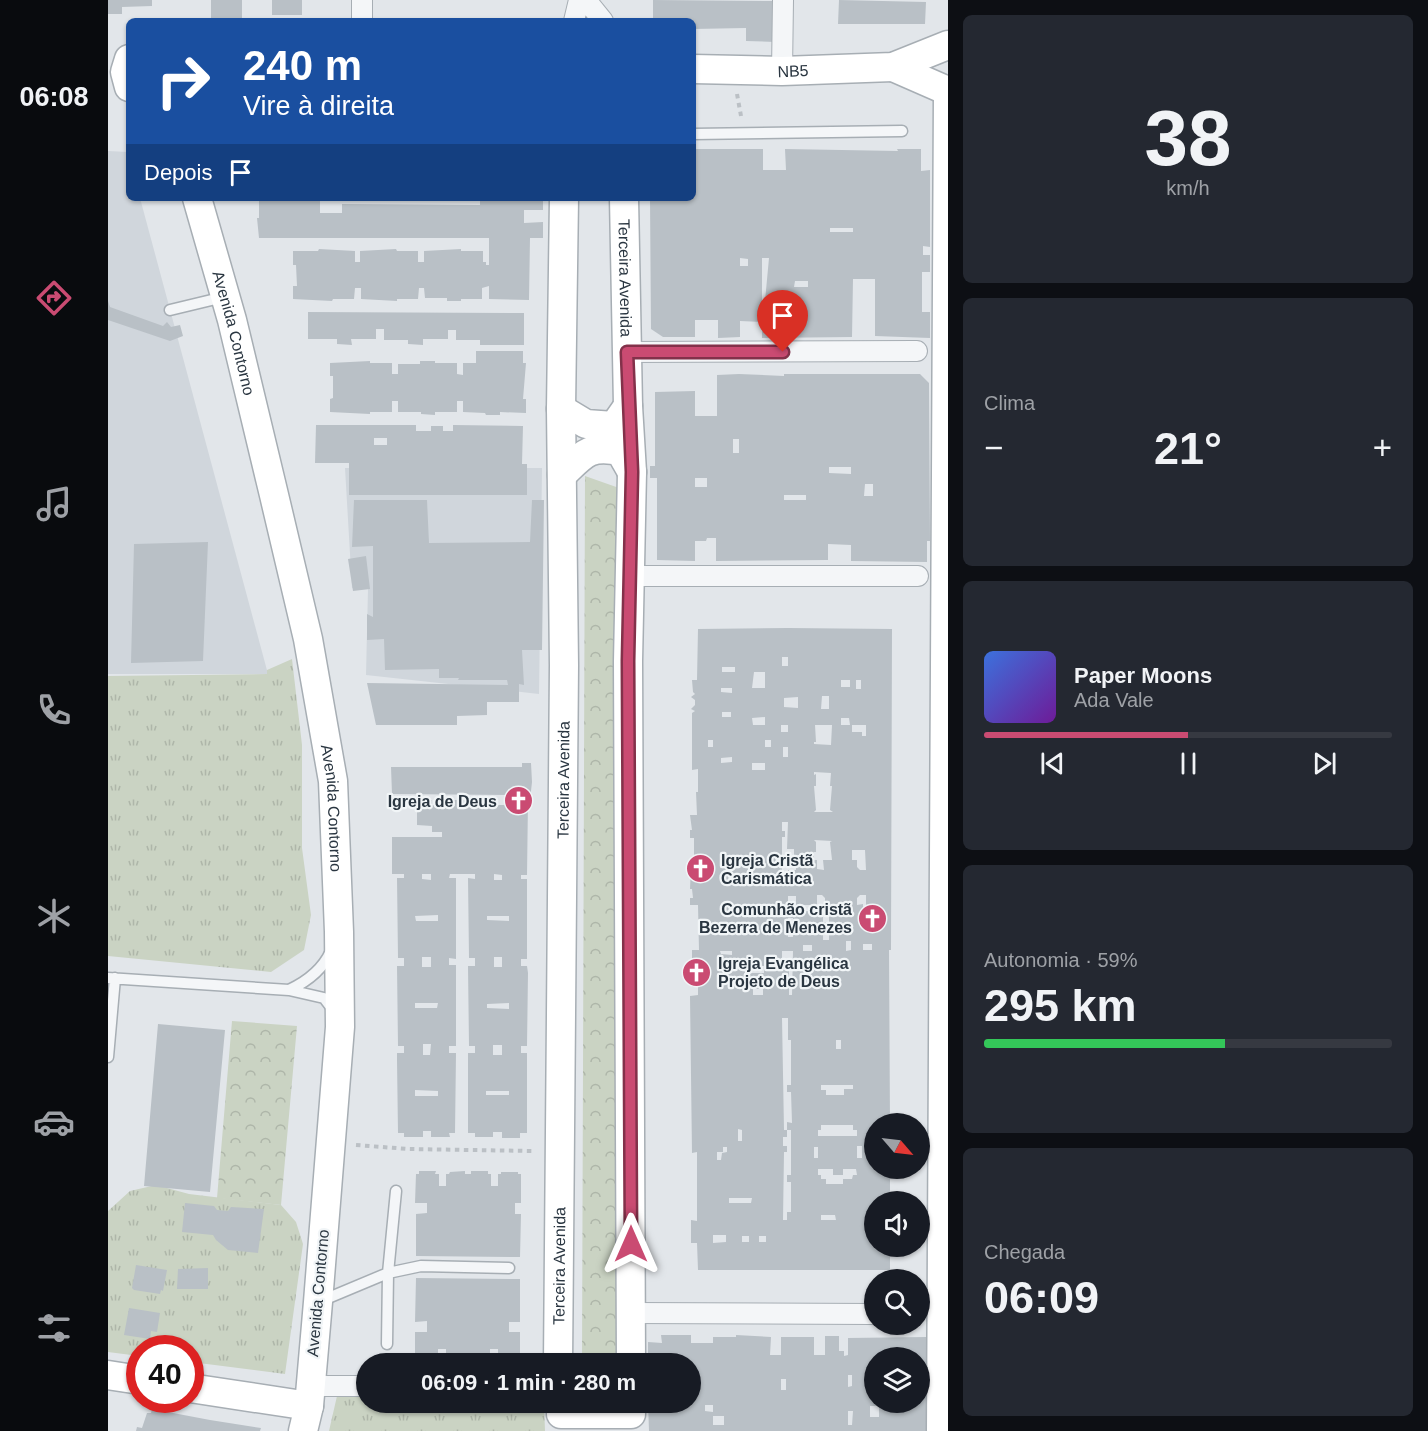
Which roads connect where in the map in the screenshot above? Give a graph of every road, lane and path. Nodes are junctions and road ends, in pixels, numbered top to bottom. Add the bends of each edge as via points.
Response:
1 (362, 0) edge
2 (579, 0) edge
3 (586, 0) edge
4 (783, 0) edge
5 (362, 18) edge
6 (575, 18) edge
7 (601, 18) edge
8 (948, 46) edge
9 (893, 67) junction
10 (696, 69) edge
11 (732, 70) junction
12 (782, 71) junction
13 (946, 91) edge
14 (902, 131) dead end
15 (696, 134) edge
16 (744, 134) junction
17 (198, 201) edge
18 (564, 201) edge
19 (624, 201) edge
20 (225, 297) junction
21 (170, 310) dead end
22 (917, 351) dead end
23 (627, 352) junction
24 (628, 406) junction
25 (561, 409) junction
26 (632, 472) junction
27 (562, 475) junction
28 (630, 576) junction
29 (918, 576) dead end
30 (339, 932) junction
31 (112, 978) edge
32 (289, 990) junction
33 (340, 1027) junction
34 (108, 1057) edge
35 (330, 1143) junction
36 (559, 1152) junction
37 (396, 1191) dead end
38 (509, 1268) dead end
39 (388, 1273) junction
40 (318, 1302) junction
41 (631, 1313) junction
42 (864, 1314) edge
43 (387, 1344) dead end
44 (558, 1353) edge
45 (631, 1353) edge
46 (108, 1375) edge
47 (126, 1378) edge
48 (204, 1390) edge
49 (356, 1390) edge
50 (307, 1408) edge
51 (561, 1416) edge
52 (631, 1416) edge
53 (944, 1429) edge

1 - 5 street
2 - 6 street
3 - 7 street
4 - 12 street
8 - 9 street, NB5
8 - 13 street via 940,60
9 - 12 street, NB5
9 - 13 street, NB5
10 - 11 street, NB5
11 - 12 street, NB5
11 - 16 path
13 - 53 street
14 - 16 lane
15 - 16 lane
17 - 20 street, Avenida Contorno
18 - 25 street, Terceira Avenida
19 - 23 street, Terceira Avenida
20 - 21 lane
20 - 30 street, Avenida Contorno via 308,639 333,781
22 - 23 street
23 - 24 street, Terceira Avenida
24 - 25 street via 614,426 586,424
24 - 26 street, Terceira Avenida
25 - 27 street, Terceira Avenida
26 - 27 street via 620,451 603,448 586,452
26 - 28 street, Terceira Avenida
27 - 36 street, Terceira Avenida
28 - 29 street
28 - 41 street, Terceira Avenida
30 - 32 lane via 327,960 303,984
30 - 33 street, Avenida Contorno
31 - 32 lane
31 - 34 lane
32 - 33 lane via 324,998
33 - 35 street, Avenida Contorno
35 - 36 path
35 - 40 street, Avenida Contorno
36 - 44 street, Terceira Avenida
37 - 39 lane
38 - 39 lane via 421,1266
39 - 40 lane
39 - 43 lane
40 - 50 street, Avenida Contorno
41 - 42 street
41 - 45 street, Terceira Avenida
46 - 47 street
48 - 50 street
49 - 50 street
51 - 52 street

